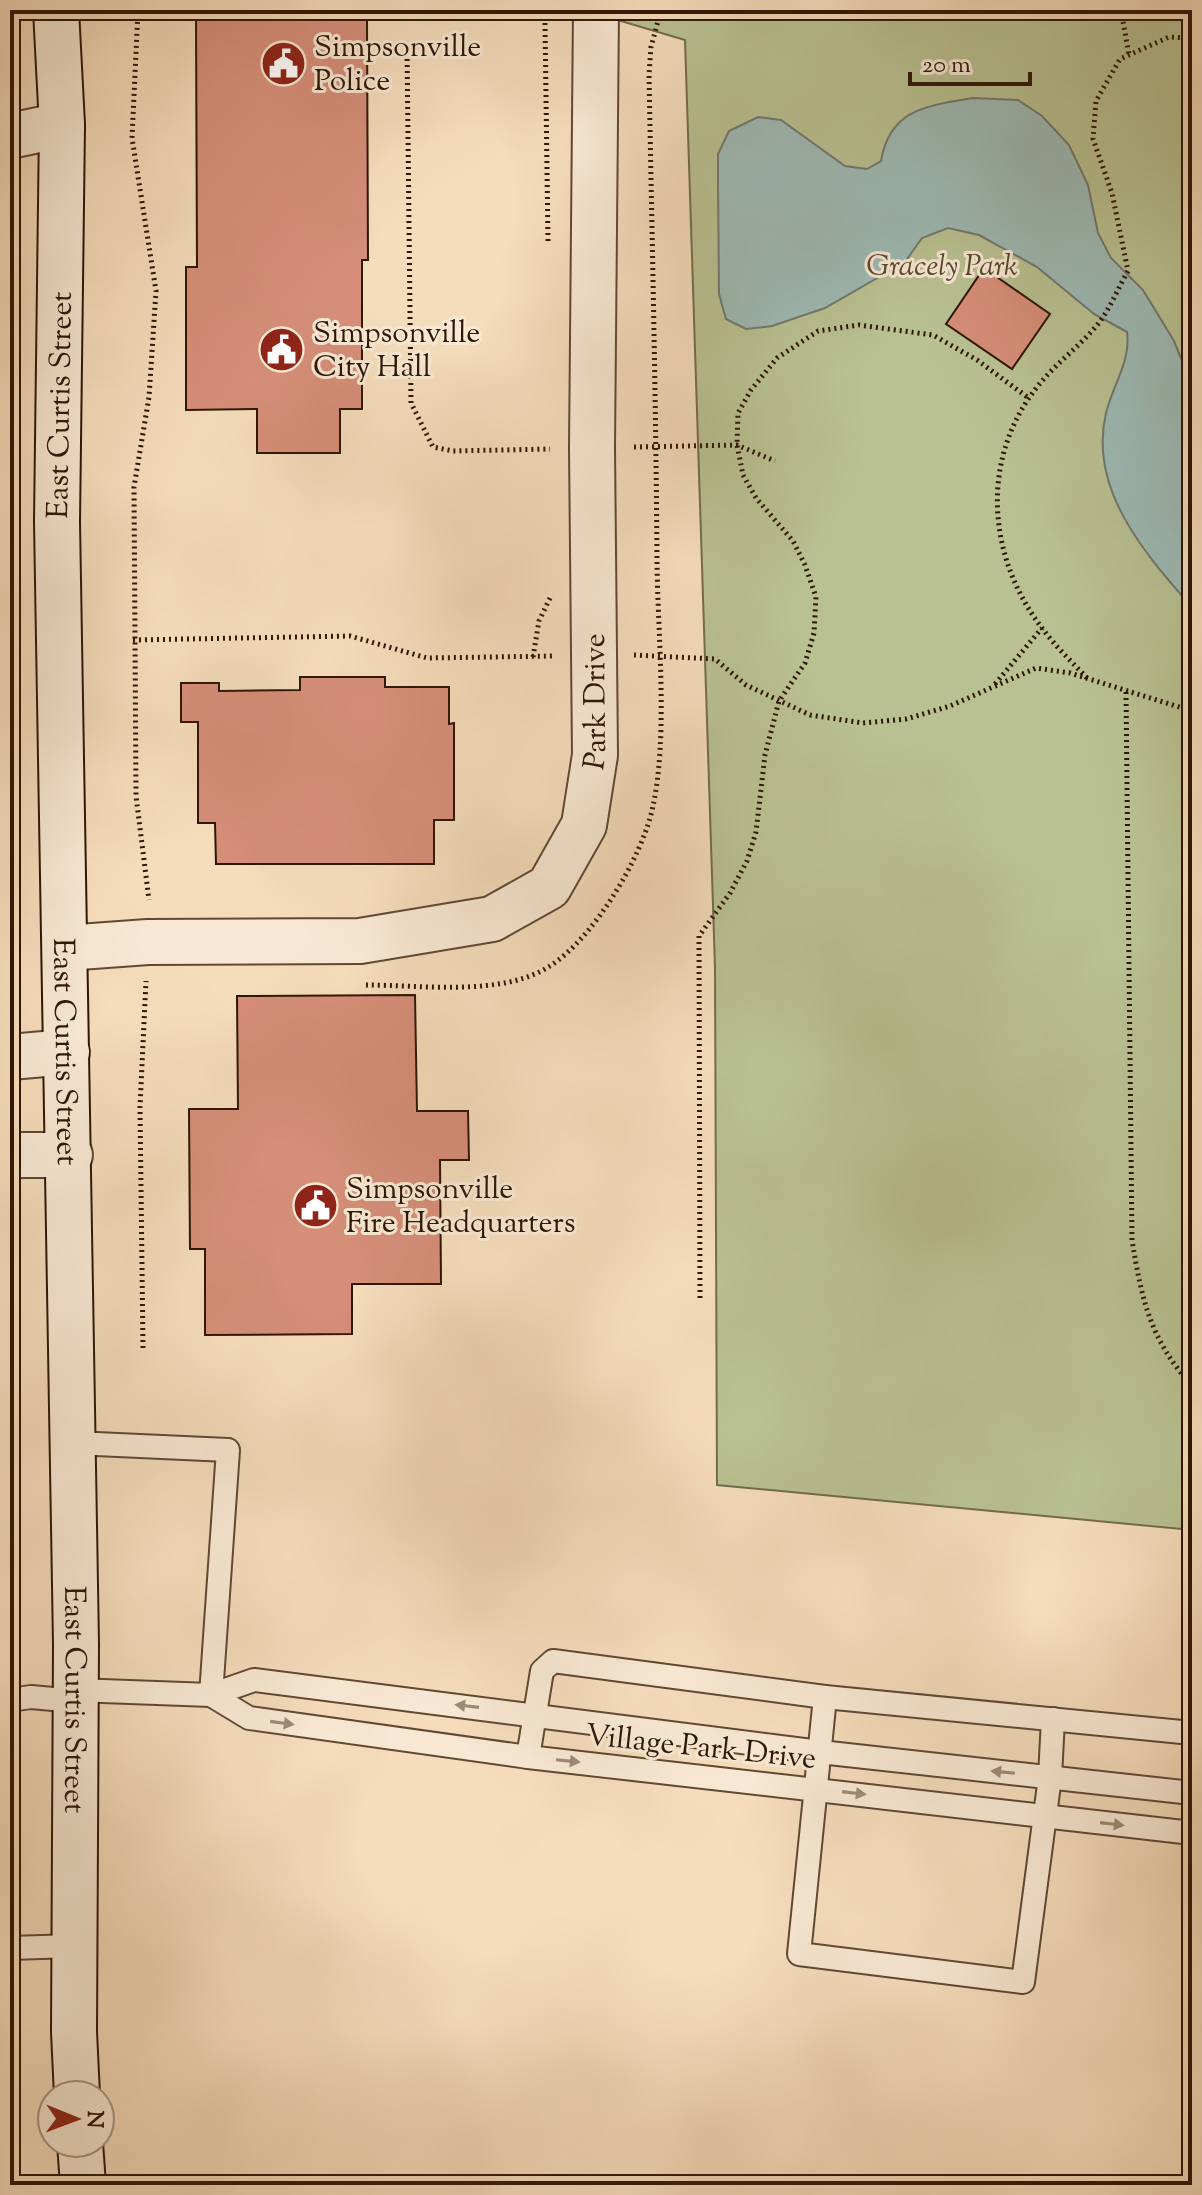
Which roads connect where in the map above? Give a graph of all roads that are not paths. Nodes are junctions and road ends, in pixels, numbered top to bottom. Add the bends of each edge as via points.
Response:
1 (56, 10) edge
2 (596, 10) edge
3 (62, 125) junction
4 (10, 136) edge
5 (65, 948) junction
6 (67, 1052) junction
7 (10, 1057) edge
8 (10, 1155) edge
9 (70, 1155) junction
10 (74, 1443) junction
11 (211, 1695) junction
12 (75, 1696) junction
13 (825, 1697) junction
14 (10, 1700) edge
15 (534, 1714) junction
16 (1053, 1719) junction
17 (1192, 1733) edge
18 (820, 1752) junction
19 (528, 1757) junction
20 (1050, 1777) junction
21 (815, 1788) junction
22 (1192, 1793) edge
23 (1044, 1815) junction
24 (1192, 1833) edge
25 (74, 1946) junction
26 (10, 1948) edge
27 (77, 2079) edge
28 (81, 2159) edge
29 (83, 2185) edge

1 - 3 main road, East Curtis Street
2 - 5 main road, Park Drive via 595,755 584,825 549,887 492,919 360,941 148,942
3 - 4 main road
3 - 5 main road, East Curtis Street via 57,522
5 - 6 main road, East Curtis Street
6 - 7 main road
6 - 9 main road, East Curtis Street
8 - 9 main road
9 - 10 main road, East Curtis Street
10 - 11 lane via 228,1450
10 - 12 main road, East Curtis Street
11 - 12 lane, Village Park Drive
15 -> 11 lane, Village Park Drive via 254,1680
11 -> 19 lane, Village Park Drive via 249,1718
12 - 14 lane, Village Park Drive
12 - 25 main road, East Curtis Street
13 - 15 lane via 553,1661 542,1671
13 - 16 lane
13 - 18 lane
15 - 18 lane, Village Park Drive
15 - 19 lane
16 - 17 lane
16 - 20 lane
20 -> 18 lane, Village Park Drive
18 - 21 lane
19 -> 21 lane, Village Park Drive
20 - 22 lane, Village Park Drive
20 - 23 lane
21 -> 23 lane, Village Park Drive
21 - 23 lane via 799,1954 1023,1982
23 -> 24 lane, Village Park Drive
25 - 26 lane
25 - 27 main road, East Curtis Street
28 - 29 main road

